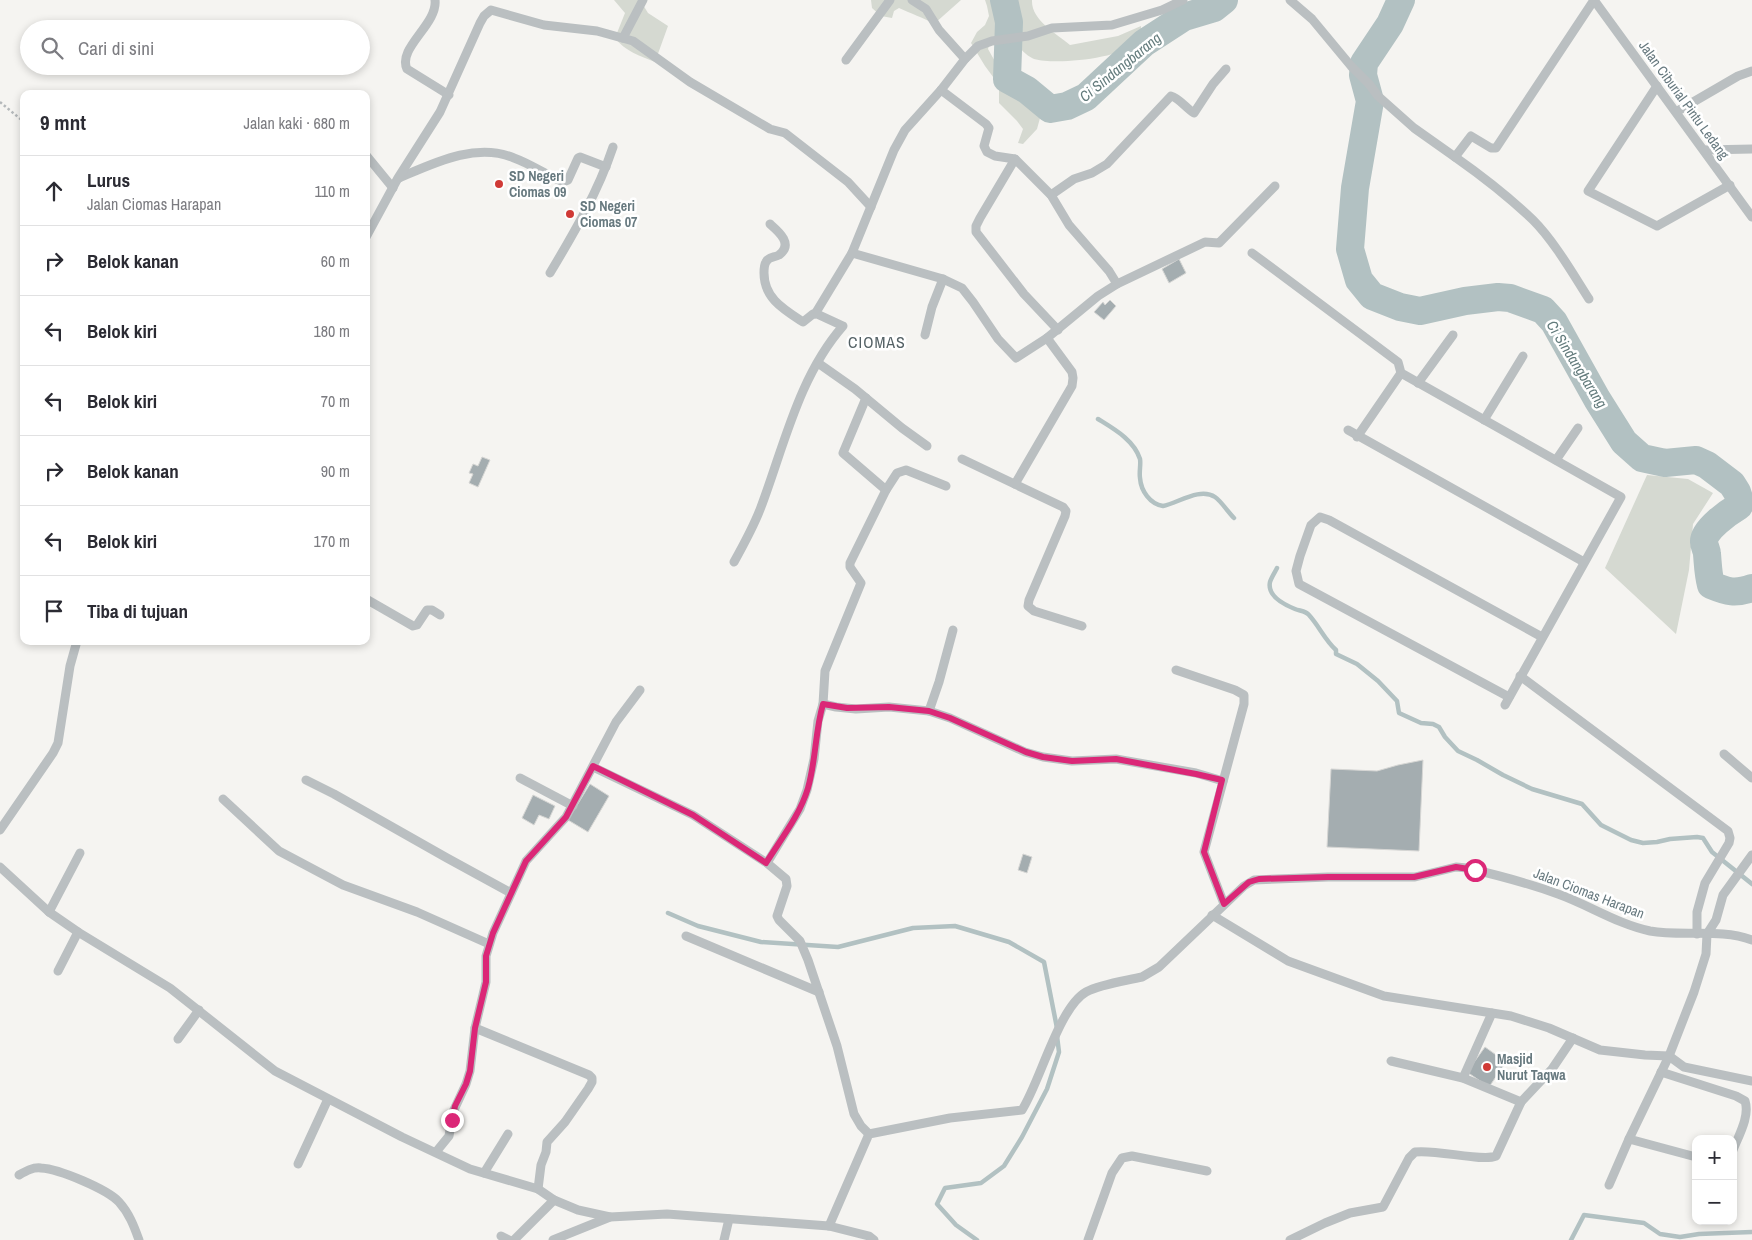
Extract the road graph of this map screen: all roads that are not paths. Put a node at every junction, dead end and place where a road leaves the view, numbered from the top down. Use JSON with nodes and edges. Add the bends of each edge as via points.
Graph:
{"nodes":[{"id":1,"x":435,"y":0,"type":"edge"},
{"id":2,"x":643,"y":0,"type":"edge"},
{"id":3,"x":890,"y":0,"type":"edge"},
{"id":4,"x":912,"y":0,"type":"edge"},
{"id":5,"x":1183,"y":0,"type":"edge"},
{"id":6,"x":1290,"y":0,"type":"edge"},
{"id":7,"x":1594,"y":0,"type":"edge"},
{"id":8,"x":623,"y":38,"type":"junction"},
{"id":9,"x":966,"y":59,"type":"junction"},
{"id":10,"x":846,"y":60,"type":"dead end"},
{"id":11,"x":1226,"y":68,"type":"dead end"},
{"id":12,"x":1752,"y":71,"type":"edge"},
{"id":13,"x":1657,"y":86,"type":"junction"},
{"id":14,"x":941,"y":90,"type":"junction"},
{"id":15,"x":449,"y":95,"type":"junction"},
{"id":16,"x":1676,"y":112,"type":"junction"},
{"id":17,"x":613,"y":147,"type":"dead end"},
{"id":18,"x":1752,"y":149,"type":"edge"},
{"id":19,"x":1704,"y":150,"type":"junction"},
{"id":20,"x":1455,"y":157,"type":"junction"},
{"id":21,"x":1015,"y":159,"type":"junction"},
{"id":22,"x":370,"y":160,"type":"edge"},
{"id":23,"x":606,"y":167,"type":"junction"},
{"id":24,"x":398,"y":178,"type":"junction"},
{"id":25,"x":1730,"y":185,"type":"junction"},
{"id":26,"x":1276,"y":186,"type":"dead end"},
{"id":27,"x":393,"y":188,"type":"junction"},
{"id":28,"x":1051,"y":195,"type":"junction"},
{"id":29,"x":871,"y":207,"type":"junction"},
{"id":30,"x":1752,"y":217,"type":"edge"},
{"id":31,"x":770,"y":224,"type":"dead end"},
{"id":32,"x":370,"y":230,"type":"edge"},
{"id":33,"x":852,"y":252,"type":"junction"},
{"id":34,"x":1252,"y":253,"type":"dead end"},
{"id":35,"x":550,"y":273,"type":"dead end"},
{"id":36,"x":943,"y":279,"type":"junction"},
{"id":37,"x":1117,"y":284,"type":"junction"},
{"id":38,"x":1589,"y":299,"type":"dead end"},
{"id":39,"x":815,"y":314,"type":"junction"},
{"id":40,"x":1058,"y":330,"type":"junction"},
{"id":41,"x":925,"y":335,"type":"dead end"},
{"id":42,"x":1453,"y":335,"type":"dead end"},
{"id":43,"x":1047,"y":338,"type":"junction"},
{"id":44,"x":1523,"y":356,"type":"dead end"},
{"id":45,"x":818,"y":363,"type":"junction"},
{"id":46,"x":1401,"y":373,"type":"junction"},
{"id":47,"x":1418,"y":383,"type":"junction"},
{"id":48,"x":866,"y":398,"type":"junction"},
{"id":49,"x":1484,"y":420,"type":"junction"},
{"id":50,"x":1578,"y":428,"type":"dead end"},
{"id":51,"x":1348,"y":430,"type":"dead end"},
{"id":52,"x":1357,"y":437,"type":"junction"},
{"id":53,"x":927,"y":446,"type":"dead end"},
{"id":54,"x":962,"y":459,"type":"dead end"},
{"id":55,"x":1556,"y":460,"type":"junction"},
{"id":56,"x":1015,"y":484,"type":"junction"},
{"id":57,"x":946,"y":486,"type":"dead end"},
{"id":58,"x":886,"y":490,"type":"junction"},
{"id":59,"x":734,"y":562,"type":"dead end"},
{"id":60,"x":1584,"y":562,"type":"junction"},
{"id":61,"x":370,"y":602,"type":"edge"},
{"id":62,"x":440,"y":615,"type":"dead end"},
{"id":63,"x":1082,"y":626,"type":"dead end"},
{"id":64,"x":953,"y":630,"type":"dead end"},
{"id":65,"x":1542,"y":637,"type":"junction"},
{"id":66,"x":76,"y":645,"type":"edge"},
{"id":67,"x":1176,"y":670,"type":"dead end"},
{"id":68,"x":1520,"y":676,"type":"junction"},
{"id":69,"x":640,"y":690,"type":"dead end"},
{"id":70,"x":823,"y":704,"type":"junction"},
{"id":71,"x":929,"y":711,"type":"junction"},
{"id":72,"x":1724,"y":754,"type":"dead end"},
{"id":73,"x":593,"y":766,"type":"junction"},
{"id":74,"x":520,"y":778,"type":"dead end"},
{"id":75,"x":1752,"y":778,"type":"edge"},
{"id":76,"x":306,"y":780,"type":"dead end"},
{"id":77,"x":1222,"y":780,"type":"junction"},
{"id":78,"x":222,"y":799,"type":"dead end"},
{"id":79,"x":573,"y":806,"type":"junction"},
{"id":80,"x":0,"y":830,"type":"edge"},
{"id":81,"x":80,"y":853,"type":"dead end"},
{"id":82,"x":1752,"y":855,"type":"edge"},
{"id":83,"x":766,"y":863,"type":"junction"},
{"id":84,"x":0,"y":866,"type":"edge"},
{"id":85,"x":511,"y":893,"type":"junction"},
{"id":86,"x":1224,"y":904,"type":"junction"},
{"id":87,"x":48,"y":912,"type":"junction"},
{"id":88,"x":1212,"y":915,"type":"junction"},
{"id":89,"x":78,"y":932,"type":"junction"},
{"id":90,"x":1697,"y":934,"type":"junction"},
{"id":91,"x":1707,"y":934,"type":"junction"},
{"id":92,"x":686,"y":936,"type":"dead end"},
{"id":93,"x":1752,"y":940,"type":"edge"},
{"id":94,"x":489,"y":944,"type":"junction"},
{"id":95,"x":58,"y":970,"type":"dead end"},
{"id":96,"x":819,"y":992,"type":"junction"},
{"id":97,"x":199,"y":1010,"type":"junction"},
{"id":98,"x":1492,"y":1013,"type":"junction"},
{"id":99,"x":475,"y":1028,"type":"junction"},
{"id":100,"x":1573,"y":1038,"type":"junction"},
{"id":101,"x":178,"y":1039,"type":"dead end"},
{"id":102,"x":1669,"y":1056,"type":"junction"},
{"id":103,"x":1391,"y":1061,"type":"dead end"},
{"id":104,"x":1661,"y":1072,"type":"junction"},
{"id":105,"x":1463,"y":1078,"type":"junction"},
{"id":106,"x":1752,"y":1080,"type":"edge"},
{"id":107,"x":328,"y":1099,"type":"junction"},
{"id":108,"x":1521,"y":1102,"type":"junction"},
{"id":109,"x":508,"y":1134,"type":"dead end"},
{"id":110,"x":869,"y":1134,"type":"junction"},
{"id":111,"x":1629,"y":1139,"type":"junction"},
{"id":112,"x":1737,"y":1140,"type":"edge"},
{"id":113,"x":436,"y":1152,"type":"junction"},
{"id":114,"x":1692,"y":1156,"type":"edge"},
{"id":115,"x":298,"y":1164,"type":"dead end"},
{"id":116,"x":1207,"y":1171,"type":"dead end"},
{"id":117,"x":484,"y":1173,"type":"junction"},
{"id":118,"x":19,"y":1175,"type":"dead end"},
{"id":119,"x":1609,"y":1185,"type":"dead end"},
{"id":120,"x":538,"y":1189,"type":"junction"},
{"id":121,"x":554,"y":1200,"type":"junction"},
{"id":122,"x":610,"y":1217,"type":"junction"},
{"id":123,"x":729,"y":1219,"type":"junction"},
{"id":124,"x":828,"y":1226,"type":"junction"},
{"id":125,"x":139,"y":1240,"type":"edge"},
{"id":126,"x":514,"y":1240,"type":"edge"},
{"id":127,"x":553,"y":1240,"type":"edge"},
{"id":128,"x":724,"y":1240,"type":"edge"},
{"id":129,"x":874,"y":1240,"type":"edge"},
{"id":130,"x":1088,"y":1240,"type":"edge"},
{"id":131,"x":1290,"y":1240,"type":"edge"}],
"edges":[{"from":1,"to":15,"type":"street","via":[[434,14],[411,45],[405,65]]},
{"from":2,"to":8,"type":"street"},
{"from":3,"to":10,"type":"street"},
{"from":4,"to":9,"type":"street","via":[[926,9],[939,30]]},
{"from":5,"to":9,"type":"street","via":[[1112,25],[1052,28],[1028,36],[992,41],[978,46]]},
{"from":6,"to":20,"type":"street","via":[[1312,19],[1378,96],[1414,128]]},
{"from":7,"to":13,"type":"street","name":"Jalan Ciburial Pintu Ledang"},
{"from":7,"to":20,"type":"street","via":[[1496,148],[1471,136]]},
{"from":8,"to":15,"type":"street","via":[[597,31],[544,25],[491,10],[480,23]]},
{"from":8,"to":29,"type":"street","via":[[690,82],[770,128],[785,133],[848,182]]},
{"from":9,"to":14,"type":"street"},
{"from":11,"to":28,"type":"street","via":[[1194,113],[1171,96],[1107,164],[1074,179]]},
{"from":12,"to":16,"type":"street"},
{"from":13,"to":16,"type":"street","name":"Jalan Ciburial Pintu Ledang"},
{"from":13,"to":25,"type":"street","via":[[1588,191],[1657,226]]},
{"from":14,"to":21,"type":"street","via":[[989,128],[984,146],[987,152]]},
{"from":14,"to":29,"type":"street","via":[[905,130]]},
{"from":15,"to":24,"type":"street"},
{"from":16,"to":19,"type":"street","name":"Jalan Ciburial Pintu Ledang"},
{"from":17,"to":23,"type":"street"},
{"from":18,"to":19,"type":"street"},
{"from":19,"to":25,"type":"street","name":"Jalan Ciburial Pintu Ledang"},
{"from":20,"to":38,"type":"street","via":[[1534,221]]},
{"from":21,"to":28,"type":"street"},
{"from":21,"to":40,"type":"street","via":[[980,218],[976,232],[1024,294]]},
{"from":22,"to":27,"type":"street"},
{"from":23,"to":24,"type":"street","via":[[578,158],[568,180],[563,182],[515,158],[476,152],[442,160]]},
{"from":23,"to":35,"type":"street"},
{"from":24,"to":27,"type":"street"},
{"from":25,"to":30,"type":"street","name":"Jalan Ciburial Pintu Ledang"},
{"from":26,"to":37,"type":"street","via":[[1219,243],[1205,242]]},
{"from":27,"to":32,"type":"street"},
{"from":28,"to":37,"type":"street","via":[[1069,225]]},
{"from":29,"to":33,"type":"street"},
{"from":31,"to":39,"type":"street","via":[[781,233],[784,247],[780,254],[770,257],[765,264],[765,286],[769,296],[804,322]]},
{"from":33,"to":36,"type":"street"},
{"from":33,"to":39,"type":"street"},
{"from":34,"to":46,"type":"street","via":[[1398,362]]},
{"from":36,"to":41,"type":"street"},
{"from":36,"to":43,"type":"street","via":[[962,288],[998,339],[1016,358]]},
{"from":37,"to":40,"type":"street"},
{"from":39,"to":45,"type":"street","via":[[843,326]]},
{"from":40,"to":43,"type":"street"},
{"from":42,"to":47,"type":"street"},
{"from":43,"to":56,"type":"street","via":[[1072,372],[1072,386]]},
{"from":44,"to":49,"type":"street"},
{"from":45,"to":48,"type":"street"},
{"from":45,"to":59,"type":"street","via":[[780,448],[759,512]]},
{"from":46,"to":47,"type":"street"},
{"from":46,"to":52,"type":"street"},
{"from":47,"to":49,"type":"street"},
{"from":48,"to":53,"type":"street"},
{"from":48,"to":58,"type":"street","via":[[843,453]]},
{"from":49,"to":55,"type":"street"},
{"from":50,"to":55,"type":"street"},
{"from":51,"to":52,"type":"street"},
{"from":52,"to":60,"type":"street"},
{"from":54,"to":56,"type":"street"},
{"from":55,"to":60,"type":"street","via":[[1621,497]]},
{"from":56,"to":63,"type":"street","via":[[1066,511],[1028,606],[1034,611]]},
{"from":57,"to":58,"type":"street","via":[[906,470],[897,473]]},
{"from":58,"to":70,"type":"street","via":[[850,563],[861,583],[827,663]]},
{"from":60,"to":65,"type":"street"},
{"from":61,"to":62,"type":"street","via":[[412,626],[427,610]]},
{"from":64,"to":71,"type":"street"},
{"from":65,"to":68,"type":"street"},
{"from":65,"to":68,"type":"street","via":[[1329,520],[1320,517],[1311,525],[1296,571],[1299,584],[1507,701]]},
{"from":66,"to":80,"type":"street","via":[[54,753]]},
{"from":67,"to":77,"type":"street","via":[[1244,695]]},
{"from":68,"to":90,"type":"street","via":[[1728,831],[1730,838],[1705,883],[1697,912]]},
{"from":69,"to":73,"type":"street","via":[[616,722]]},
{"from":70,"to":71,"type":"street"},
{"from":70,"to":83,"type":"street","via":[[807,790],[800,809]]},
{"from":71,"to":77,"type":"street","via":[[1043,757],[1072,761],[1116,759]]},
{"from":72,"to":75,"type":"street"},
{"from":73,"to":79,"type":"street"},
{"from":73,"to":83,"type":"street","via":[[693,815]]},
{"from":74,"to":79,"type":"street"},
{"from":76,"to":85,"type":"street"},
{"from":77,"to":86,"type":"street","via":[[1204,852]]},
{"from":78,"to":94,"type":"street","via":[[279,851],[343,885],[417,912]]},
{"from":79,"to":85,"type":"street","via":[[530,856]]},
{"from":81,"to":87,"type":"street"},
{"from":82,"to":91,"type":"street","via":[[1722,895],[1716,920]]},
{"from":83,"to":96,"type":"street","via":[[783,875],[786,882],[777,916],[800,941]]},
{"from":84,"to":87,"type":"street"},
{"from":85,"to":94,"type":"street"},
{"from":86,"to":88,"type":"street","name":"Jalan Ciomas Harapan"},
{"from":86,"to":90,"type":"street","name":"Jalan Ciomas Harapan","via":[[1249,882],[1259,879],[1414,877],[1456,867],[1559,894],[1623,923],[1650,931]]},
{"from":87,"to":89,"type":"street"},
{"from":88,"to":98,"type":"street","via":[[1288,961],[1384,996]]},
{"from":88,"to":110,"type":"street","name":"Jalan Ciomas Harapan","via":[[1149,974],[1092,990],[1078,998],[1057,1030],[1022,1110],[950,1118]]},
{"from":89,"to":95,"type":"street"},
{"from":89,"to":97,"type":"street","via":[[157,979]]},
{"from":90,"to":91,"type":"street","name":"Jalan Ciomas Harapan"},
{"from":91,"to":93,"type":"street","name":"Jalan Ciomas Harapan"},
{"from":91,"to":102,"type":"street","via":[[1706,954]]},
{"from":92,"to":96,"type":"street"},
{"from":94,"to":99,"type":"street","via":[[486,982]]},
{"from":96,"to":110,"type":"street","via":[[838,1046],[854,1114]]},
{"from":97,"to":101,"type":"street"},
{"from":97,"to":107,"type":"street","via":[[275,1071]]},
{"from":98,"to":100,"type":"street"},
{"from":98,"to":105,"type":"street"},
{"from":99,"to":113,"type":"street","via":[[470,1071],[453,1112],[450,1136]]},
{"from":99,"to":120,"type":"street","via":[[592,1078],[565,1122],[549,1138]]},
{"from":100,"to":102,"type":"street","via":[[1608,1052]]},
{"from":100,"to":108,"type":"street","via":[[1552,1069]]},
{"from":102,"to":104,"type":"street"},
{"from":102,"to":106,"type":"street","via":[[1684,1067]]},
{"from":103,"to":105,"type":"street"},
{"from":104,"to":111,"type":"street"},
{"from":104,"to":112,"type":"street","via":[[1746,1101],[1745,1120]]},
{"from":105,"to":108,"type":"street"},
{"from":107,"to":113,"type":"street"},
{"from":107,"to":115,"type":"street"},
{"from":108,"to":131,"type":"street","via":[[1496,1156],[1415,1152],[1383,1207],[1350,1213]]},
{"from":109,"to":117,"type":"street"},
{"from":110,"to":124,"type":"street"},
{"from":111,"to":114,"type":"street"},
{"from":111,"to":119,"type":"street"},
{"from":113,"to":117,"type":"street"},
{"from":116,"to":130,"type":"street","via":[[1132,1156],[1122,1158],[1112,1173]]},
{"from":117,"to":120,"type":"street"},
{"from":118,"to":125,"type":"street","via":[[34,1168],[55,1170],[108,1194],[128,1214]]},
{"from":120,"to":121,"type":"street"},
{"from":121,"to":122,"type":"street","via":[[578,1210]]},
{"from":121,"to":126,"type":"street"},
{"from":122,"to":123,"type":"street","via":[[667,1214]]},
{"from":122,"to":127,"type":"street"},
{"from":123,"to":124,"type":"street"},
{"from":123,"to":128,"type":"street"},
{"from":124,"to":129,"type":"street"}]}
